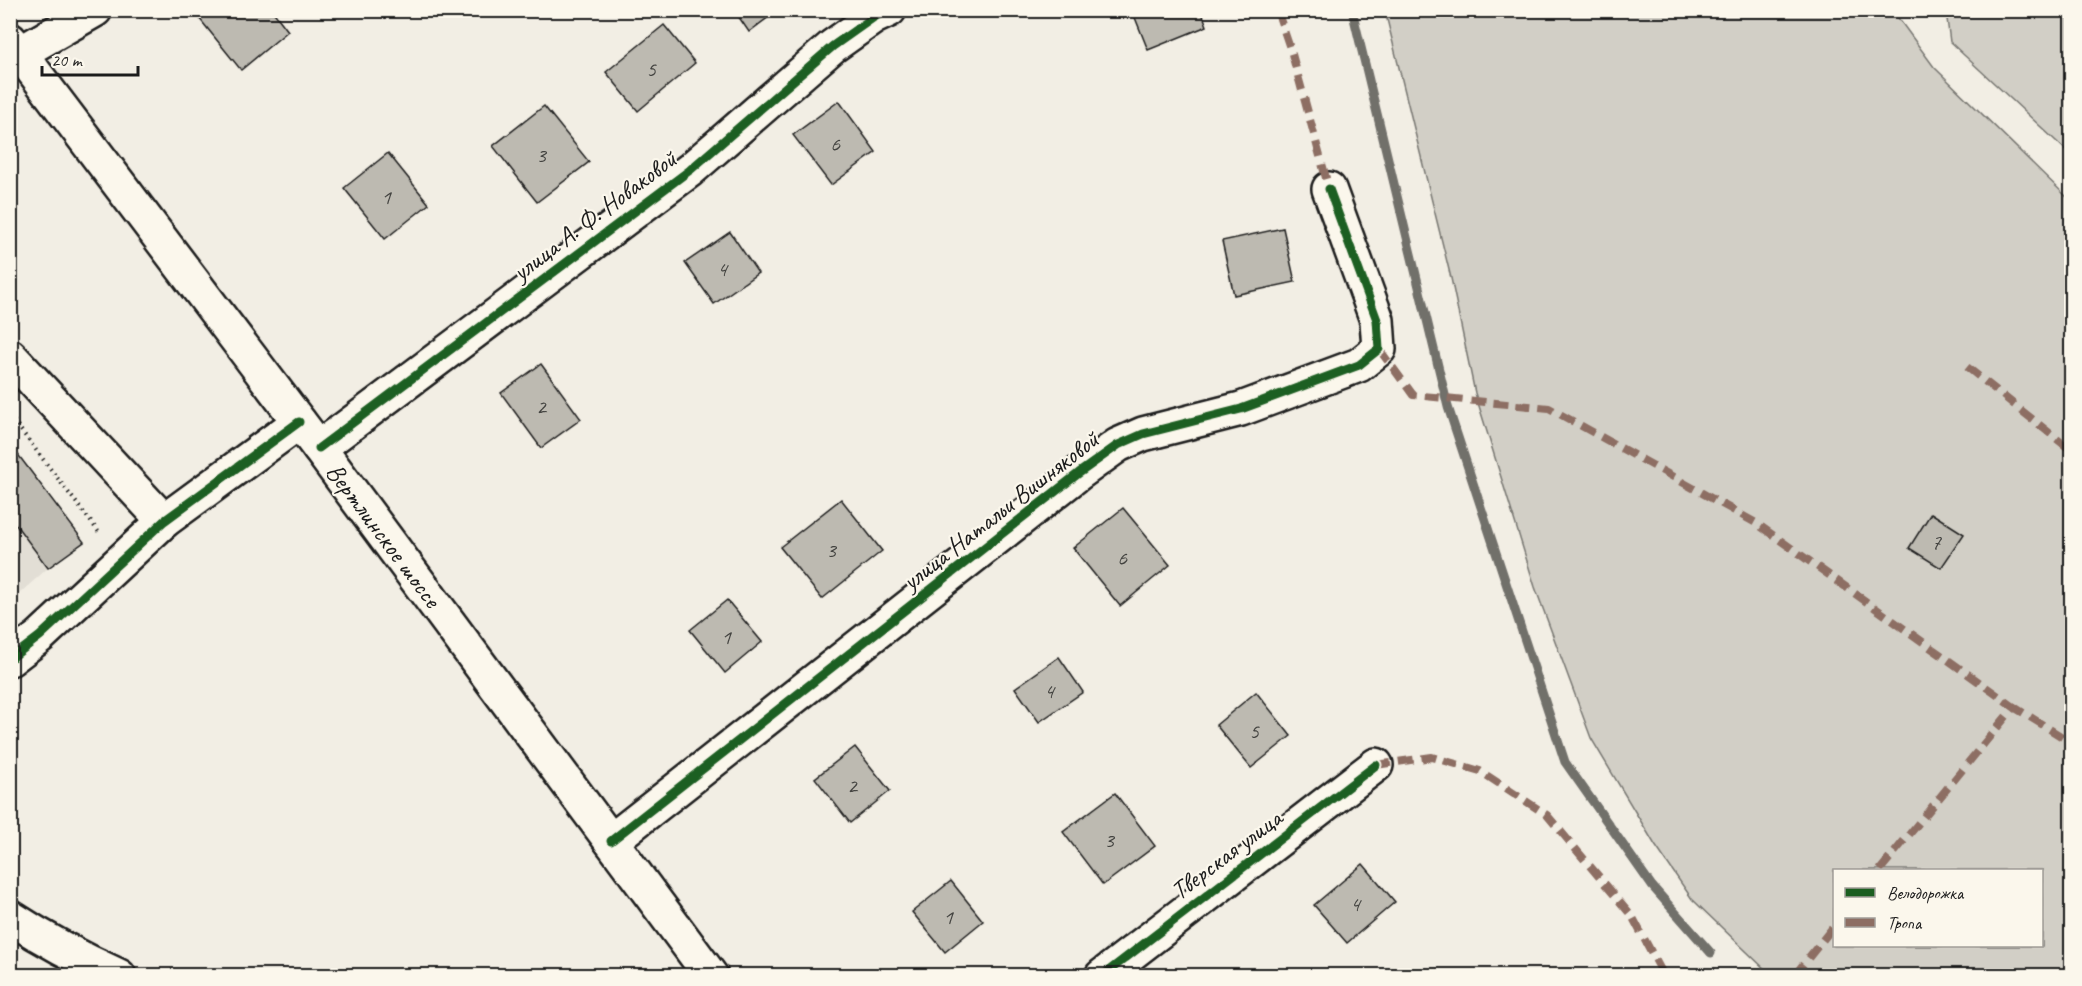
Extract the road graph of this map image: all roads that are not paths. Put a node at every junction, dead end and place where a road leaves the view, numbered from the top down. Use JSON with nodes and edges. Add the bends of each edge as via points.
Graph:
{"nodes":[{"id":1,"x":95,"y":10,"type":"edge"},
{"id":2,"x":889,"y":10,"type":"edge"},
{"id":3,"x":15,"y":47,"type":"edge"},
{"id":4,"x":1329,"y":189,"type":"dead end"},
{"id":5,"x":10,"y":356,"type":"edge"},
{"id":6,"x":299,"y":422,"type":"junction"},
{"id":7,"x":319,"y":448,"type":"junction"},
{"id":8,"x":164,"y":521,"type":"junction"},
{"id":9,"x":14,"y":664,"type":"edge"},
{"id":10,"x":1376,"y":765,"type":"dead end"},
{"id":11,"x":611,"y":841,"type":"junction"},
{"id":12,"x":10,"y":917,"type":"edge"},
{"id":13,"x":119,"y":975,"type":"edge"},
{"id":14,"x":711,"y":975,"type":"edge"},
{"id":15,"x":1102,"y":975,"type":"edge"}],
"edges":[{"from":1,"to":3,"type":"street"},
{"from":2,"to":7,"type":"street","name":"улица А. Ф. Новаковой","via":[[833,46],[690,170]]},
{"from":3,"to":6,"type":"street","name":"Вертлинское шоссе"},
{"from":4,"to":11,"type":"street","name":"улица Натальи Вишняковой","via":[[1377,320],[1379,349],[1359,365],[1241,409],[1143,434],[1118,445]]},
{"from":5,"to":8,"type":"street"},
{"from":6,"to":7,"type":"street","name":"Вертлинское шоссе"},
{"from":6,"to":8,"type":"street"},
{"from":7,"to":11,"type":"street","name":"Вертлинское шоссе"},
{"from":8,"to":9,"type":"street"},
{"from":10,"to":15,"type":"street","name":"Тверская улица"},
{"from":11,"to":14,"type":"street","name":"Вертлинское шоссе"},
{"from":12,"to":13,"type":"street","via":[[82,960]]}]}
